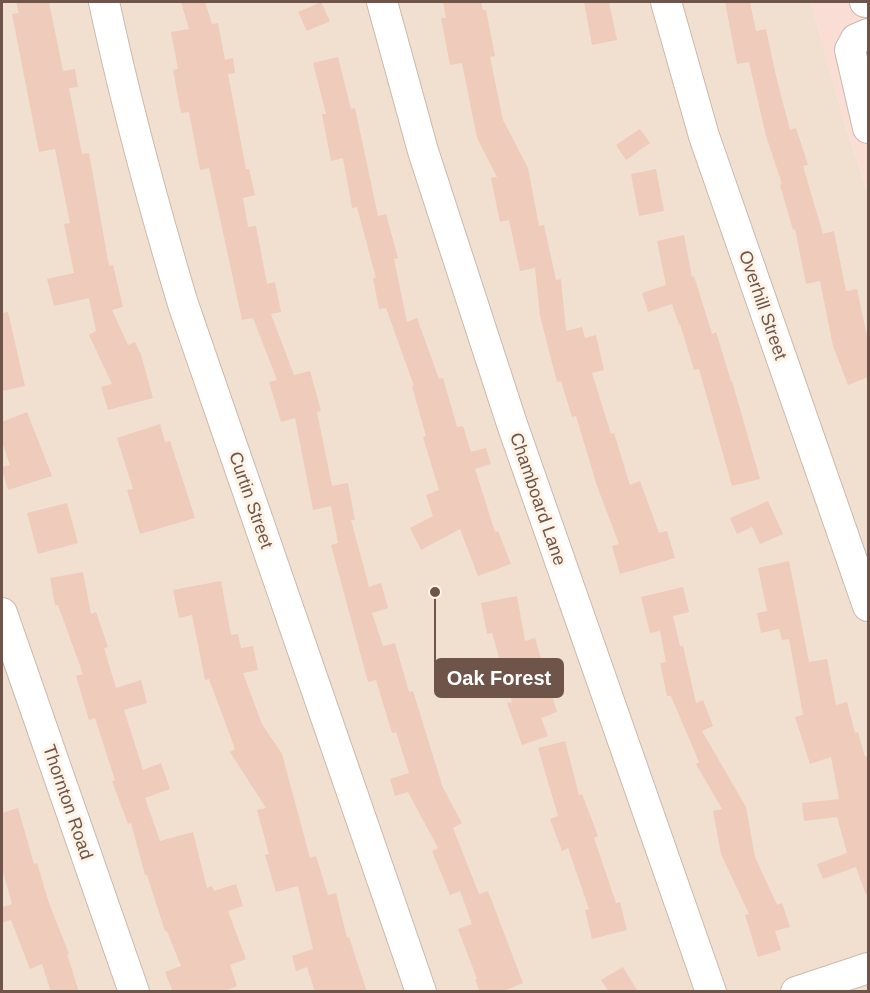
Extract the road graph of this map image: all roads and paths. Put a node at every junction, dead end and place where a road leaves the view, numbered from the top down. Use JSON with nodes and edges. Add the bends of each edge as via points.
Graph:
{"nodes":[{"id":1,"x":104,"y":2,"type":"edge"},
{"id":2,"x":381,"y":2,"type":"edge"},
{"id":3,"x":666,"y":2,"type":"edge"},
{"id":4,"x":868,"y":34,"type":"edge"},
{"id":5,"x":868,"y":128,"type":"edge"},
{"id":6,"x":868,"y":606,"type":"edge"},
{"id":7,"x":2,"y":613,"type":"edge"},
{"id":8,"x":868,"y":968,"type":"edge"},
{"id":9,"x":134,"y":992,"type":"edge"},
{"id":10,"x":421,"y":992,"type":"edge"},
{"id":11,"x":711,"y":992,"type":"edge"},
{"id":12,"x":796,"y":992,"type":"edge"}],
"edges":[{"from":1,"to":10,"type":"street","name":"Curtin Street","via":[[154,208],[183,304]]},
{"from":2,"to":11,"type":"street","name":"Chamboard Lane","via":[[423,151],[508,412]]},
{"from":3,"to":6,"type":"street","name":"Overhill Street","via":[[704,136]]},
{"from":4,"to":5,"type":"street","via":[[856,39],[850,50]]},
{"from":7,"to":9,"type":"street","name":"Thornton Road"},
{"from":8,"to":12,"type":"street"}]}
